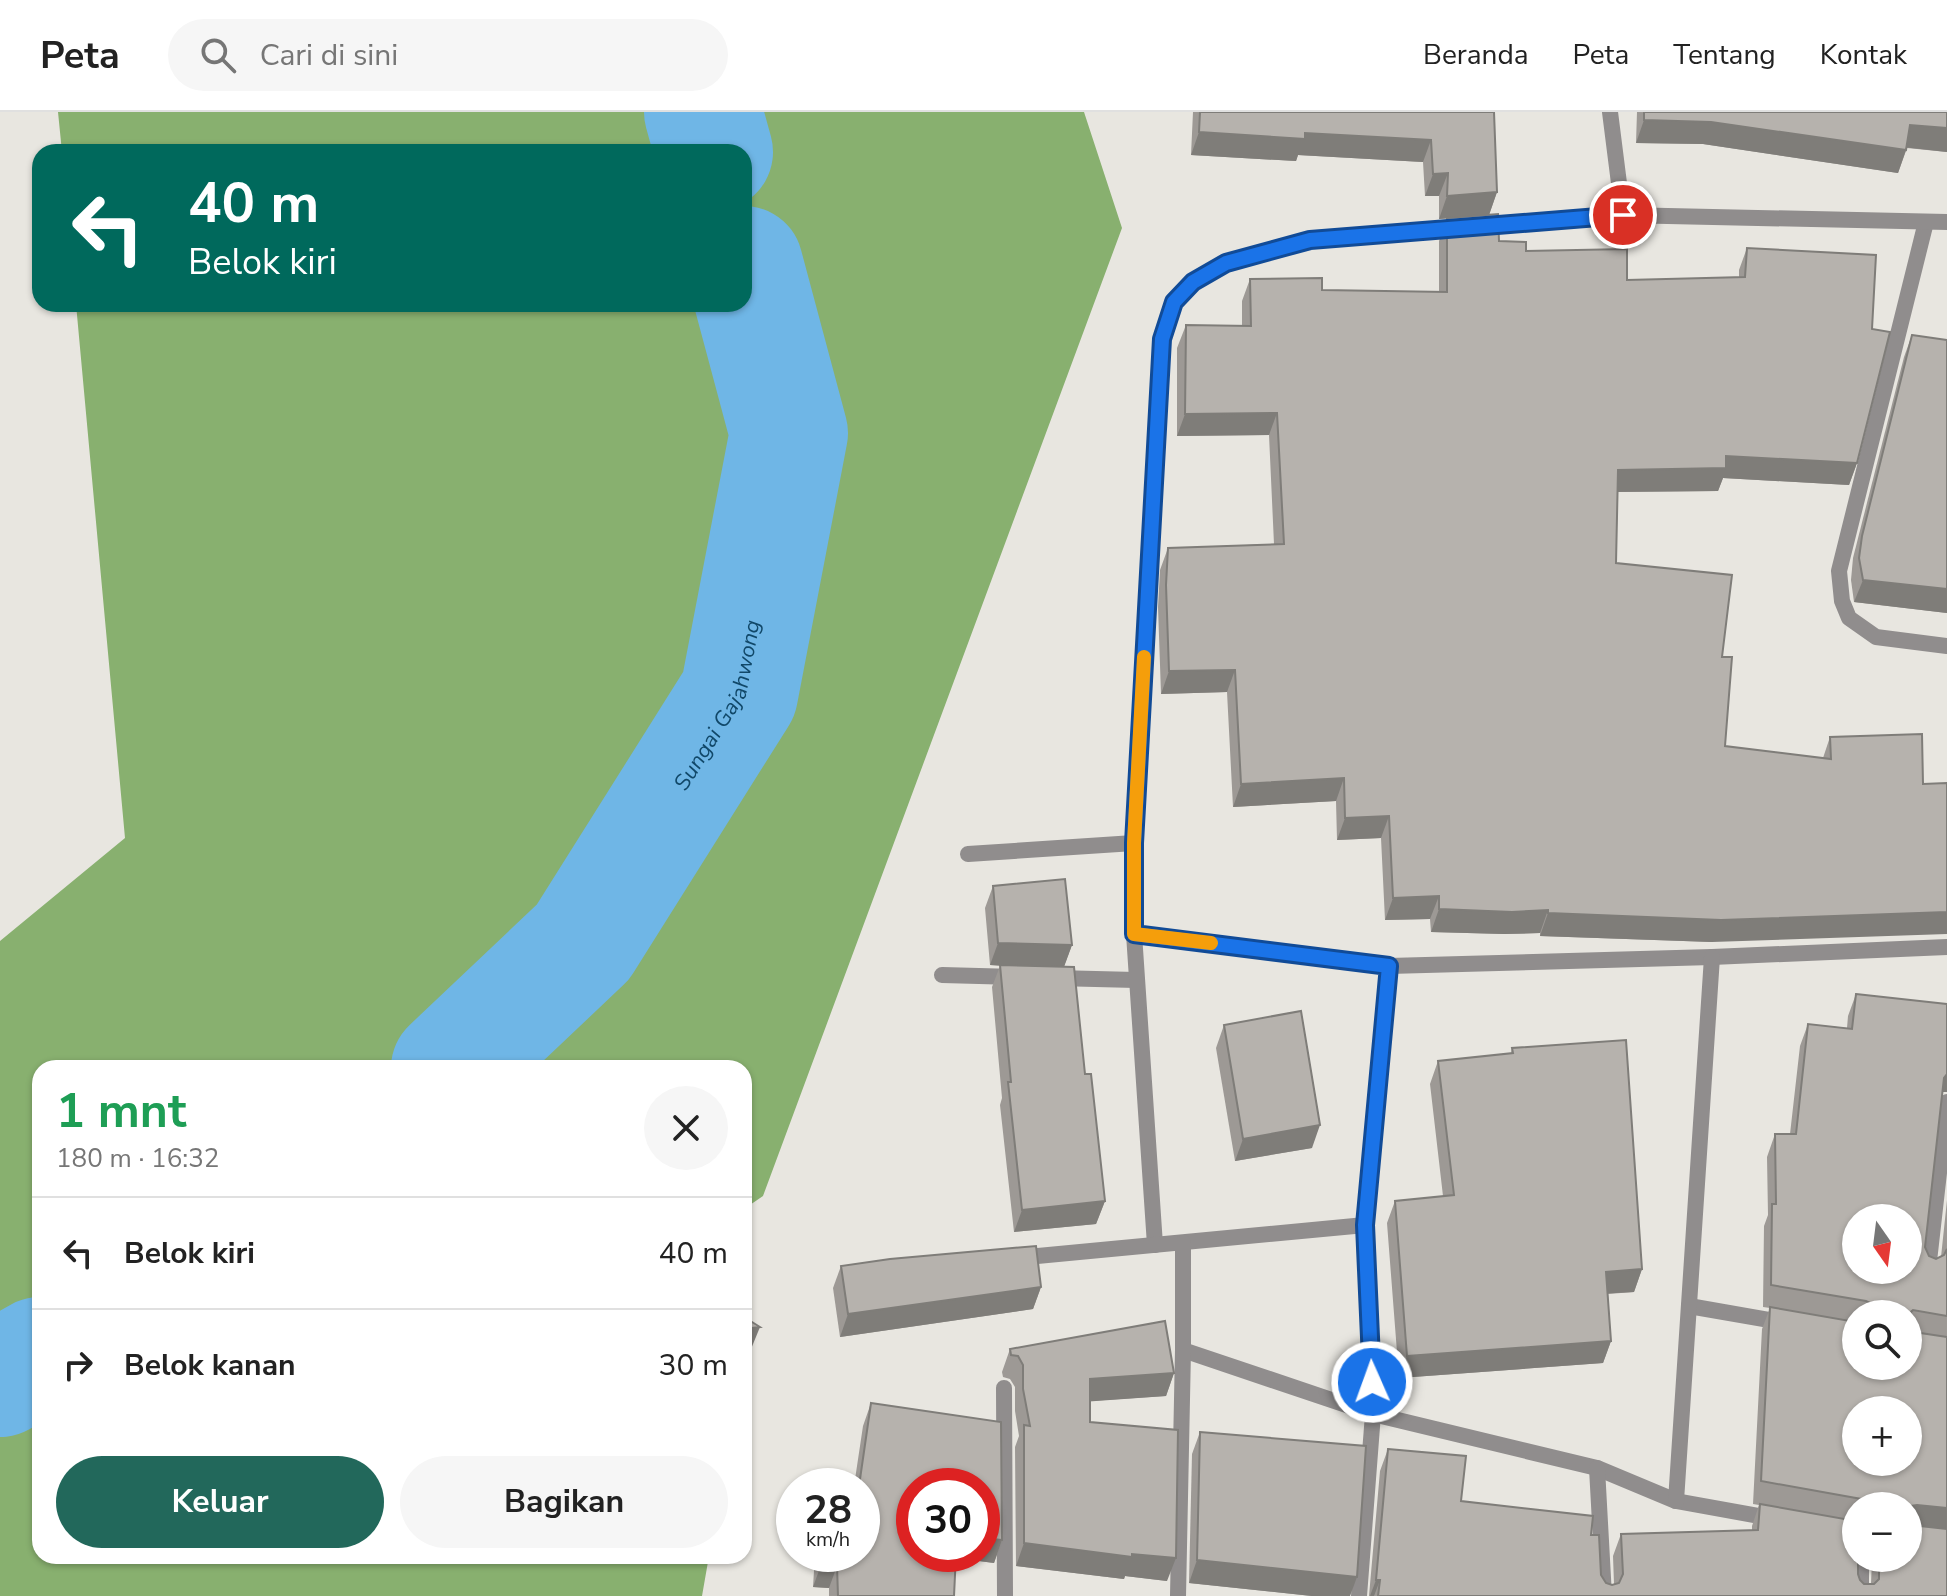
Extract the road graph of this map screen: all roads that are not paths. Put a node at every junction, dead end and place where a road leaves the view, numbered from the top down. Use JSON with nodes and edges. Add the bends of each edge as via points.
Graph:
{"nodes":[{"id":1,"x":1610,"y":112,"type":"edge"},
{"id":2,"x":1623,"y":215,"type":"junction"},
{"id":3,"x":1926,"y":222,"type":"junction"},
{"id":4,"x":1947,"y":222,"type":"edge"},
{"id":5,"x":1947,"y":646,"type":"edge"},
{"id":6,"x":1134,"y":843,"type":"junction"},
{"id":7,"x":968,"y":854,"type":"dead end"},
{"id":8,"x":1134,"y":934,"type":"junction"},
{"id":9,"x":1947,"y":947,"type":"edge"},
{"id":10,"x":1712,"y":957,"type":"junction"},
{"id":11,"x":1389,"y":966,"type":"junction"},
{"id":12,"x":942,"y":975,"type":"dead end"},
{"id":13,"x":1136,"y":980,"type":"junction"},
{"id":14,"x":1947,"y":1102,"type":"edge"},
{"id":15,"x":1365,"y":1225,"type":"junction"},
{"id":16,"x":1183,"y":1243,"type":"junction"},
{"id":17,"x":1155,"y":1245,"type":"junction"},
{"id":18,"x":997,"y":1260,"type":"edge"},
{"id":19,"x":1928,"y":1270,"type":"edge"},
{"id":20,"x":1689,"y":1306,"type":"junction"},
{"id":21,"x":1810,"y":1327,"type":"edge"},
{"id":22,"x":1183,"y":1350,"type":"junction"},
{"id":23,"x":1004,"y":1388,"type":"dead end"},
{"id":24,"x":1373,"y":1414,"type":"junction"},
{"id":25,"x":1597,"y":1468,"type":"junction"},
{"id":26,"x":1676,"y":1501,"type":"junction"},
{"id":27,"x":1794,"y":1522,"type":"edge"},
{"id":28,"x":1861,"y":1572,"type":"edge"},
{"id":29,"x":1005,"y":1596,"type":"edge"},
{"id":30,"x":1178,"y":1596,"type":"edge"},
{"id":31,"x":1359,"y":1596,"type":"edge"},
{"id":32,"x":1604,"y":1596,"type":"edge"},
{"id":33,"x":1861,"y":1596,"type":"edge"}],
"edges":[{"from":1,"to":2,"type":"street"},
{"from":2,"to":3,"type":"street"},
{"from":2,"to":6,"type":"street","via":[[1310,240],[1226,263],[1193,282],[1174,302],[1162,339]]},
{"from":3,"to":4,"type":"street"},
{"from":3,"to":5,"type":"street","via":[[1839,571],[1849,618],[1876,637]]},
{"from":6,"to":7,"type":"street"},
{"from":6,"to":8,"type":"street"},
{"from":8,"to":11,"type":"street"},
{"from":8,"to":13,"type":"street"},
{"from":9,"to":10,"type":"street"},
{"from":10,"to":11,"type":"street"},
{"from":10,"to":20,"type":"street"},
{"from":11,"to":15,"type":"street"},
{"from":12,"to":13,"type":"street"},
{"from":13,"to":17,"type":"street"},
{"from":14,"to":19,"type":"street"},
{"from":15,"to":16,"type":"street"},
{"from":15,"to":24,"type":"street"},
{"from":16,"to":17,"type":"street"},
{"from":16,"to":22,"type":"street"},
{"from":17,"to":18,"type":"street"},
{"from":20,"to":21,"type":"street"},
{"from":20,"to":26,"type":"street"},
{"from":22,"to":24,"type":"street"},
{"from":22,"to":30,"type":"street"},
{"from":23,"to":29,"type":"street"},
{"from":24,"to":25,"type":"street"},
{"from":24,"to":31,"type":"street"},
{"from":25,"to":26,"type":"street"},
{"from":25,"to":32,"type":"street"},
{"from":26,"to":27,"type":"street"},
{"from":28,"to":33,"type":"street"}]}
